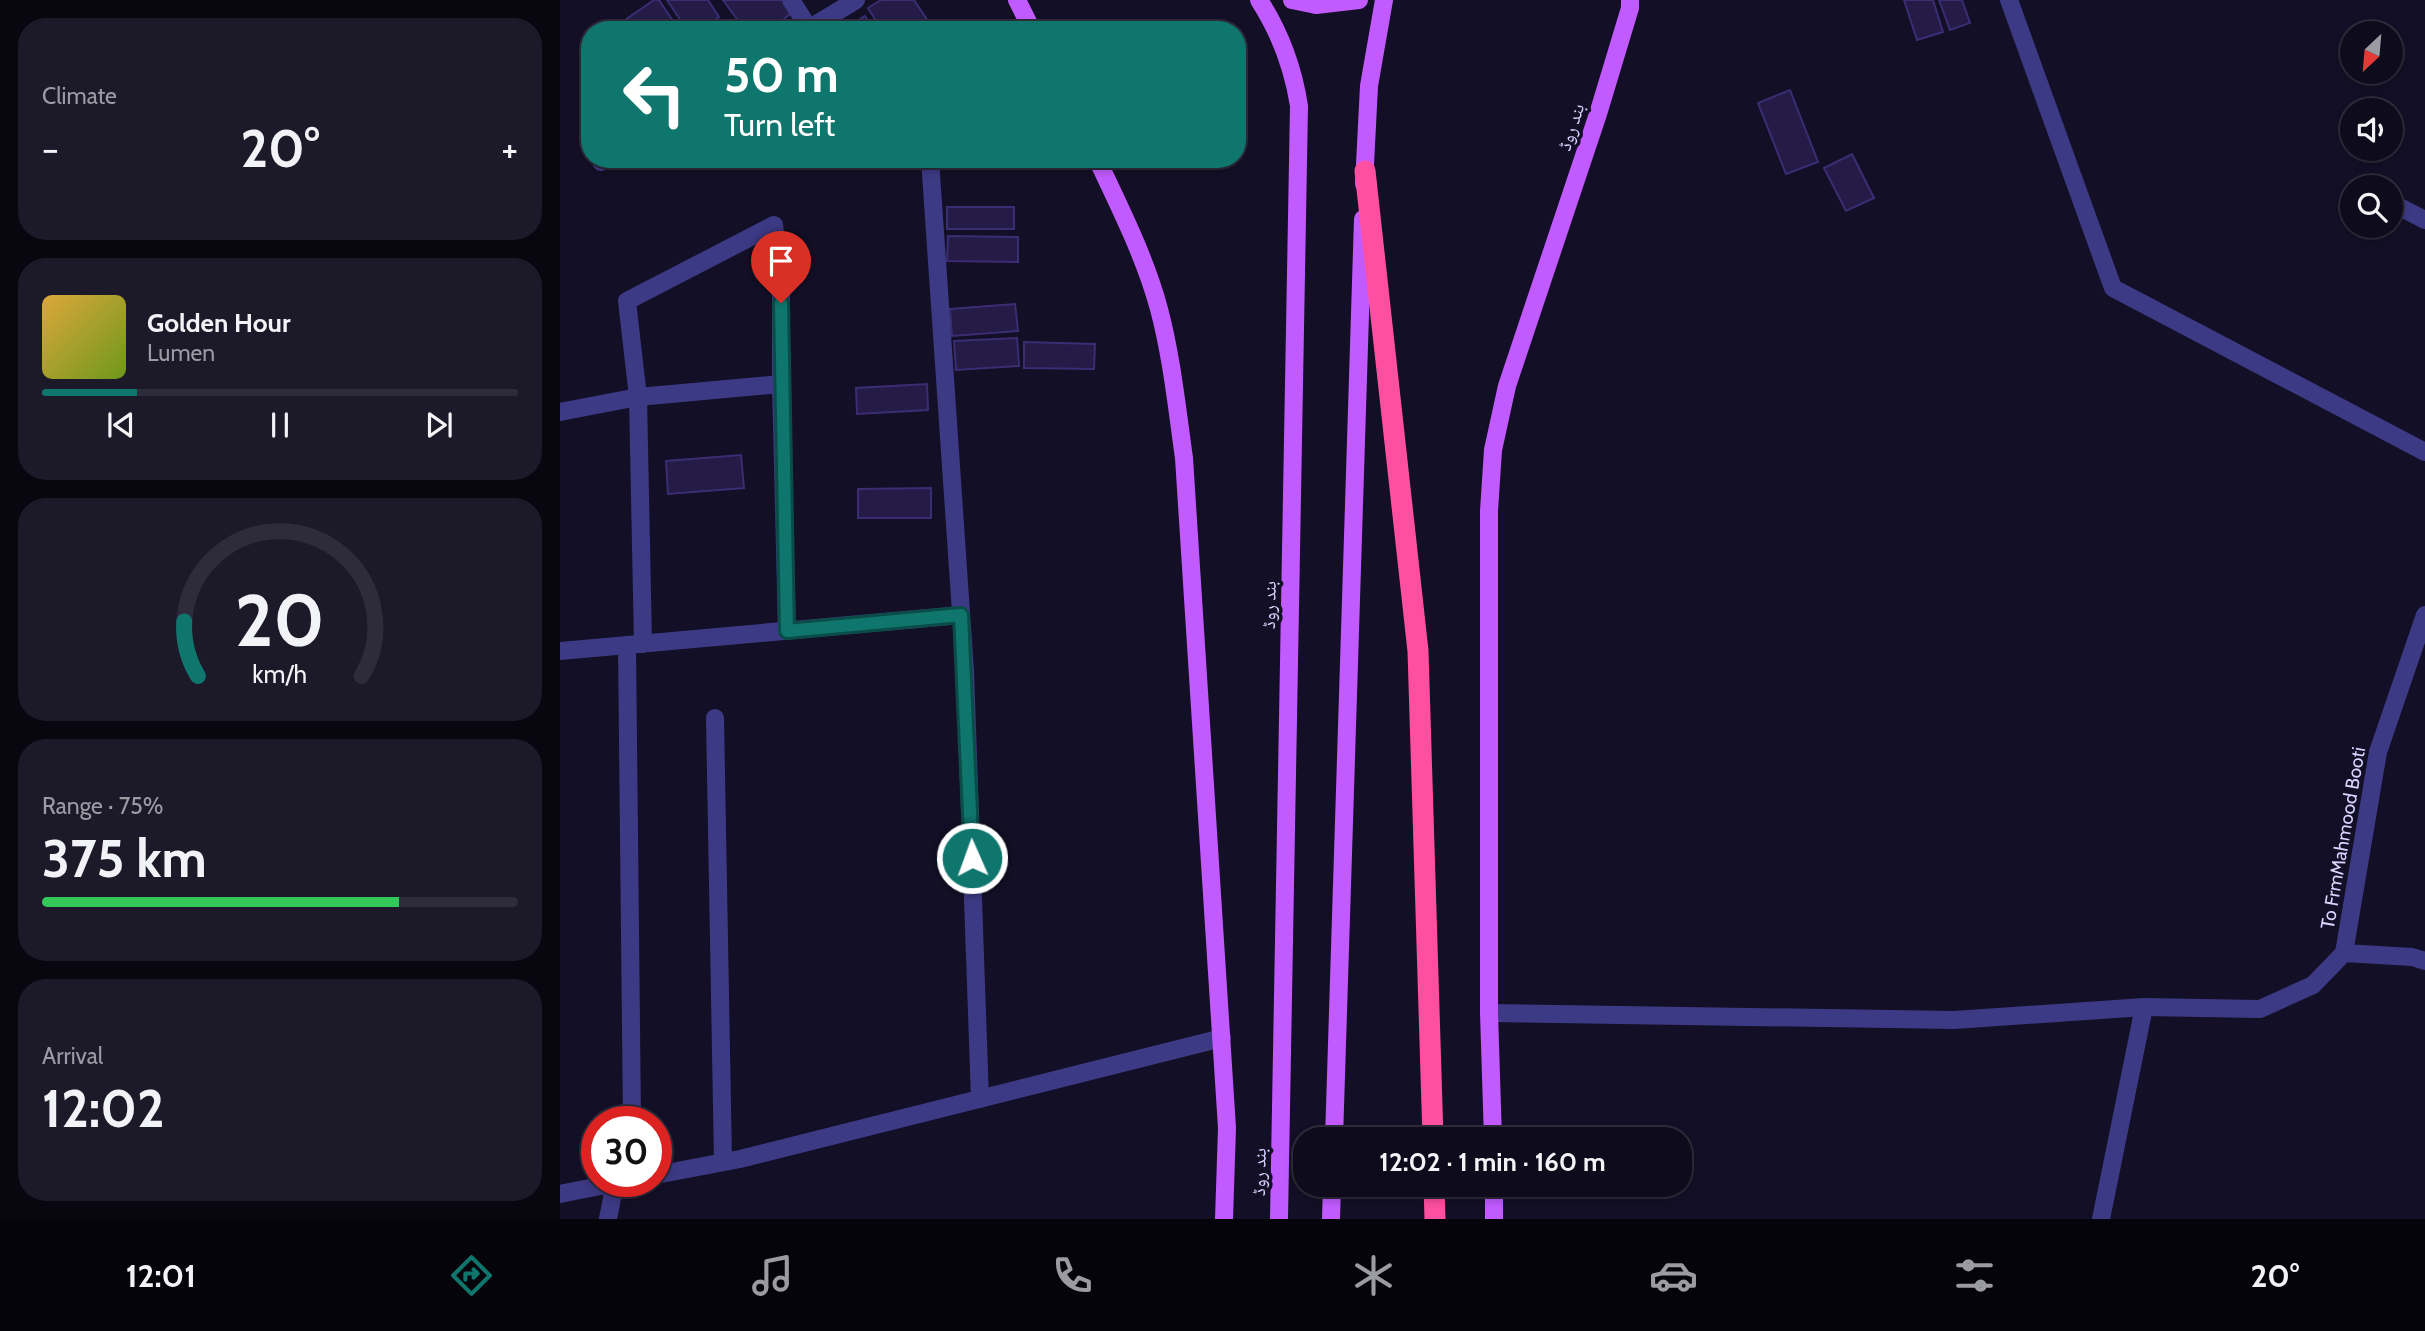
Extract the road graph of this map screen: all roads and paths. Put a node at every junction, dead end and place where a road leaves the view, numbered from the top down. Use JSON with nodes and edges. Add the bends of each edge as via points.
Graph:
{"nodes":[{"id":1,"x":791,"y":0,"type":"edge"},
{"id":2,"x":856,"y":0,"type":"edge"},
{"id":3,"x":1017,"y":0,"type":"edge"},
{"id":4,"x":1259,"y":0,"type":"edge"},
{"id":5,"x":1292,"y":0,"type":"edge"},
{"id":6,"x":1359,"y":0,"type":"edge"},
{"id":7,"x":1384,"y":0,"type":"edge"},
{"id":8,"x":1630,"y":0,"type":"edge"},
{"id":9,"x":2009,"y":0,"type":"edge"},
{"id":10,"x":804,"y":21,"type":"edge"},
{"id":11,"x":822,"y":21,"type":"edge"},
{"id":12,"x":1028,"y":21,"type":"edge"},
{"id":13,"x":931,"y":168,"type":"edge"},
{"id":14,"x":1101,"y":168,"type":"edge"},
{"id":15,"x":1365,"y":170,"type":"junction"},
{"id":16,"x":2403,"y":209,"type":"edge"},
{"id":17,"x":2425,"y":220,"type":"edge"},
{"id":18,"x":781,"y":384,"type":"junction"},
{"id":19,"x":638,"y":397,"type":"junction"},
{"id":20,"x":560,"y":412,"type":"edge"},
{"id":21,"x":2425,"y":452,"type":"edge"},
{"id":22,"x":961,"y":615,"type":"junction"},
{"id":23,"x":2425,"y":615,"type":"edge"},
{"id":24,"x":787,"y":631,"type":"junction"},
{"id":25,"x":635,"y":644,"type":"junction"},
{"id":26,"x":560,"y":651,"type":"edge"},
{"id":27,"x":715,"y":718,"type":"dead end"},
{"id":28,"x":2344,"y":953,"type":"junction"},
{"id":29,"x":2425,"y":961,"type":"edge"},
{"id":30,"x":2144,"y":1007,"type":"junction"},
{"id":31,"x":1489,"y":1013,"type":"junction"},
{"id":32,"x":1222,"y":1038,"type":"junction"},
{"id":33,"x":980,"y":1099,"type":"junction"},
{"id":34,"x":632,"y":1106,"type":"edge"},
{"id":35,"x":1334,"y":1127,"type":"edge"},
{"id":36,"x":1433,"y":1127,"type":"edge"},
{"id":37,"x":1493,"y":1127,"type":"edge"},
{"id":38,"x":723,"y":1162,"type":"junction"},
{"id":39,"x":672,"y":1172,"type":"edge"},
{"id":40,"x":581,"y":1190,"type":"edge"},
{"id":41,"x":560,"y":1194,"type":"edge"},
{"id":42,"x":615,"y":1197,"type":"edge"},
{"id":43,"x":1332,"y":1197,"type":"edge"},
{"id":44,"x":1434,"y":1197,"type":"edge"},
{"id":45,"x":1494,"y":1197,"type":"edge"},
{"id":46,"x":608,"y":1219,"type":"edge"},
{"id":47,"x":1224,"y":1219,"type":"edge"},
{"id":48,"x":1279,"y":1219,"type":"edge"},
{"id":49,"x":1331,"y":1219,"type":"edge"},
{"id":50,"x":1435,"y":1219,"type":"edge"},
{"id":51,"x":1494,"y":1219,"type":"edge"},
{"id":52,"x":2101,"y":1219,"type":"edge"}],
"edges":[{"from":1,"to":10,"type":"street"},
{"from":2,"to":11,"type":"street"},
{"from":3,"to":12,"type":"main road"},
{"from":4,"to":48,"type":"main road","name":"بند روڈ","via":[[1290,60],[1299,106]]},
{"from":5,"to":6,"type":"main road","via":[[1316,5]]},
{"from":7,"to":15,"type":"main road","via":[[1369,86]]},
{"from":8,"to":31,"type":"main road","name":"بند روڈ","via":[[1598,114],[1507,386],[1493,450],[1489,511]]},
{"from":9,"to":21,"type":"street","via":[[2113,288]]},
{"from":13,"to":22,"type":"street"},
{"from":14,"to":32,"type":"main road","name":"بند روڈ","via":[[1137,243],[1159,308],[1171,364],[1184,458]]},
{"from":15,"to":35,"type":"main road"},
{"from":15,"to":36,"type":"highway","via":[[1418,651]]},
{"from":16,"to":17,"type":"street"},
{"from":18,"to":19,"type":"street"},
{"from":18,"to":19,"type":"street","via":[[781,276],[774,225],[627,300]]},
{"from":18,"to":24,"type":"street"},
{"from":19,"to":20,"type":"street"},
{"from":19,"to":25,"type":"street"},
{"from":22,"to":24,"type":"street"},
{"from":22,"to":33,"type":"street"},
{"from":23,"to":28,"type":"street","name":"To FrmMahmood Booti","via":[[2378,752]]},
{"from":24,"to":25,"type":"street"},
{"from":25,"to":26,"type":"street"},
{"from":25,"to":34,"type":"street"},
{"from":27,"to":38,"type":"street"},
{"from":28,"to":29,"type":"street","name":"To FrmMahmood Booti"},
{"from":28,"to":30,"type":"street","via":[[2313,985],[2260,1009]]},
{"from":30,"to":31,"type":"street","via":[[1954,1020]]},
{"from":30,"to":52,"type":"street"},
{"from":31,"to":37,"type":"main road","name":"بند روڈ"},
{"from":32,"to":33,"type":"street"},
{"from":32,"to":47,"type":"main road","name":"بند روڈ","via":[[1227,1128]]},
{"from":33,"to":38,"type":"street"},
{"from":38,"to":39,"type":"street"},
{"from":40,"to":41,"type":"street"},
{"from":42,"to":46,"type":"street"},
{"from":43,"to":49,"type":"main road"},
{"from":44,"to":50,"type":"highway"},
{"from":45,"to":51,"type":"main road"}]}
